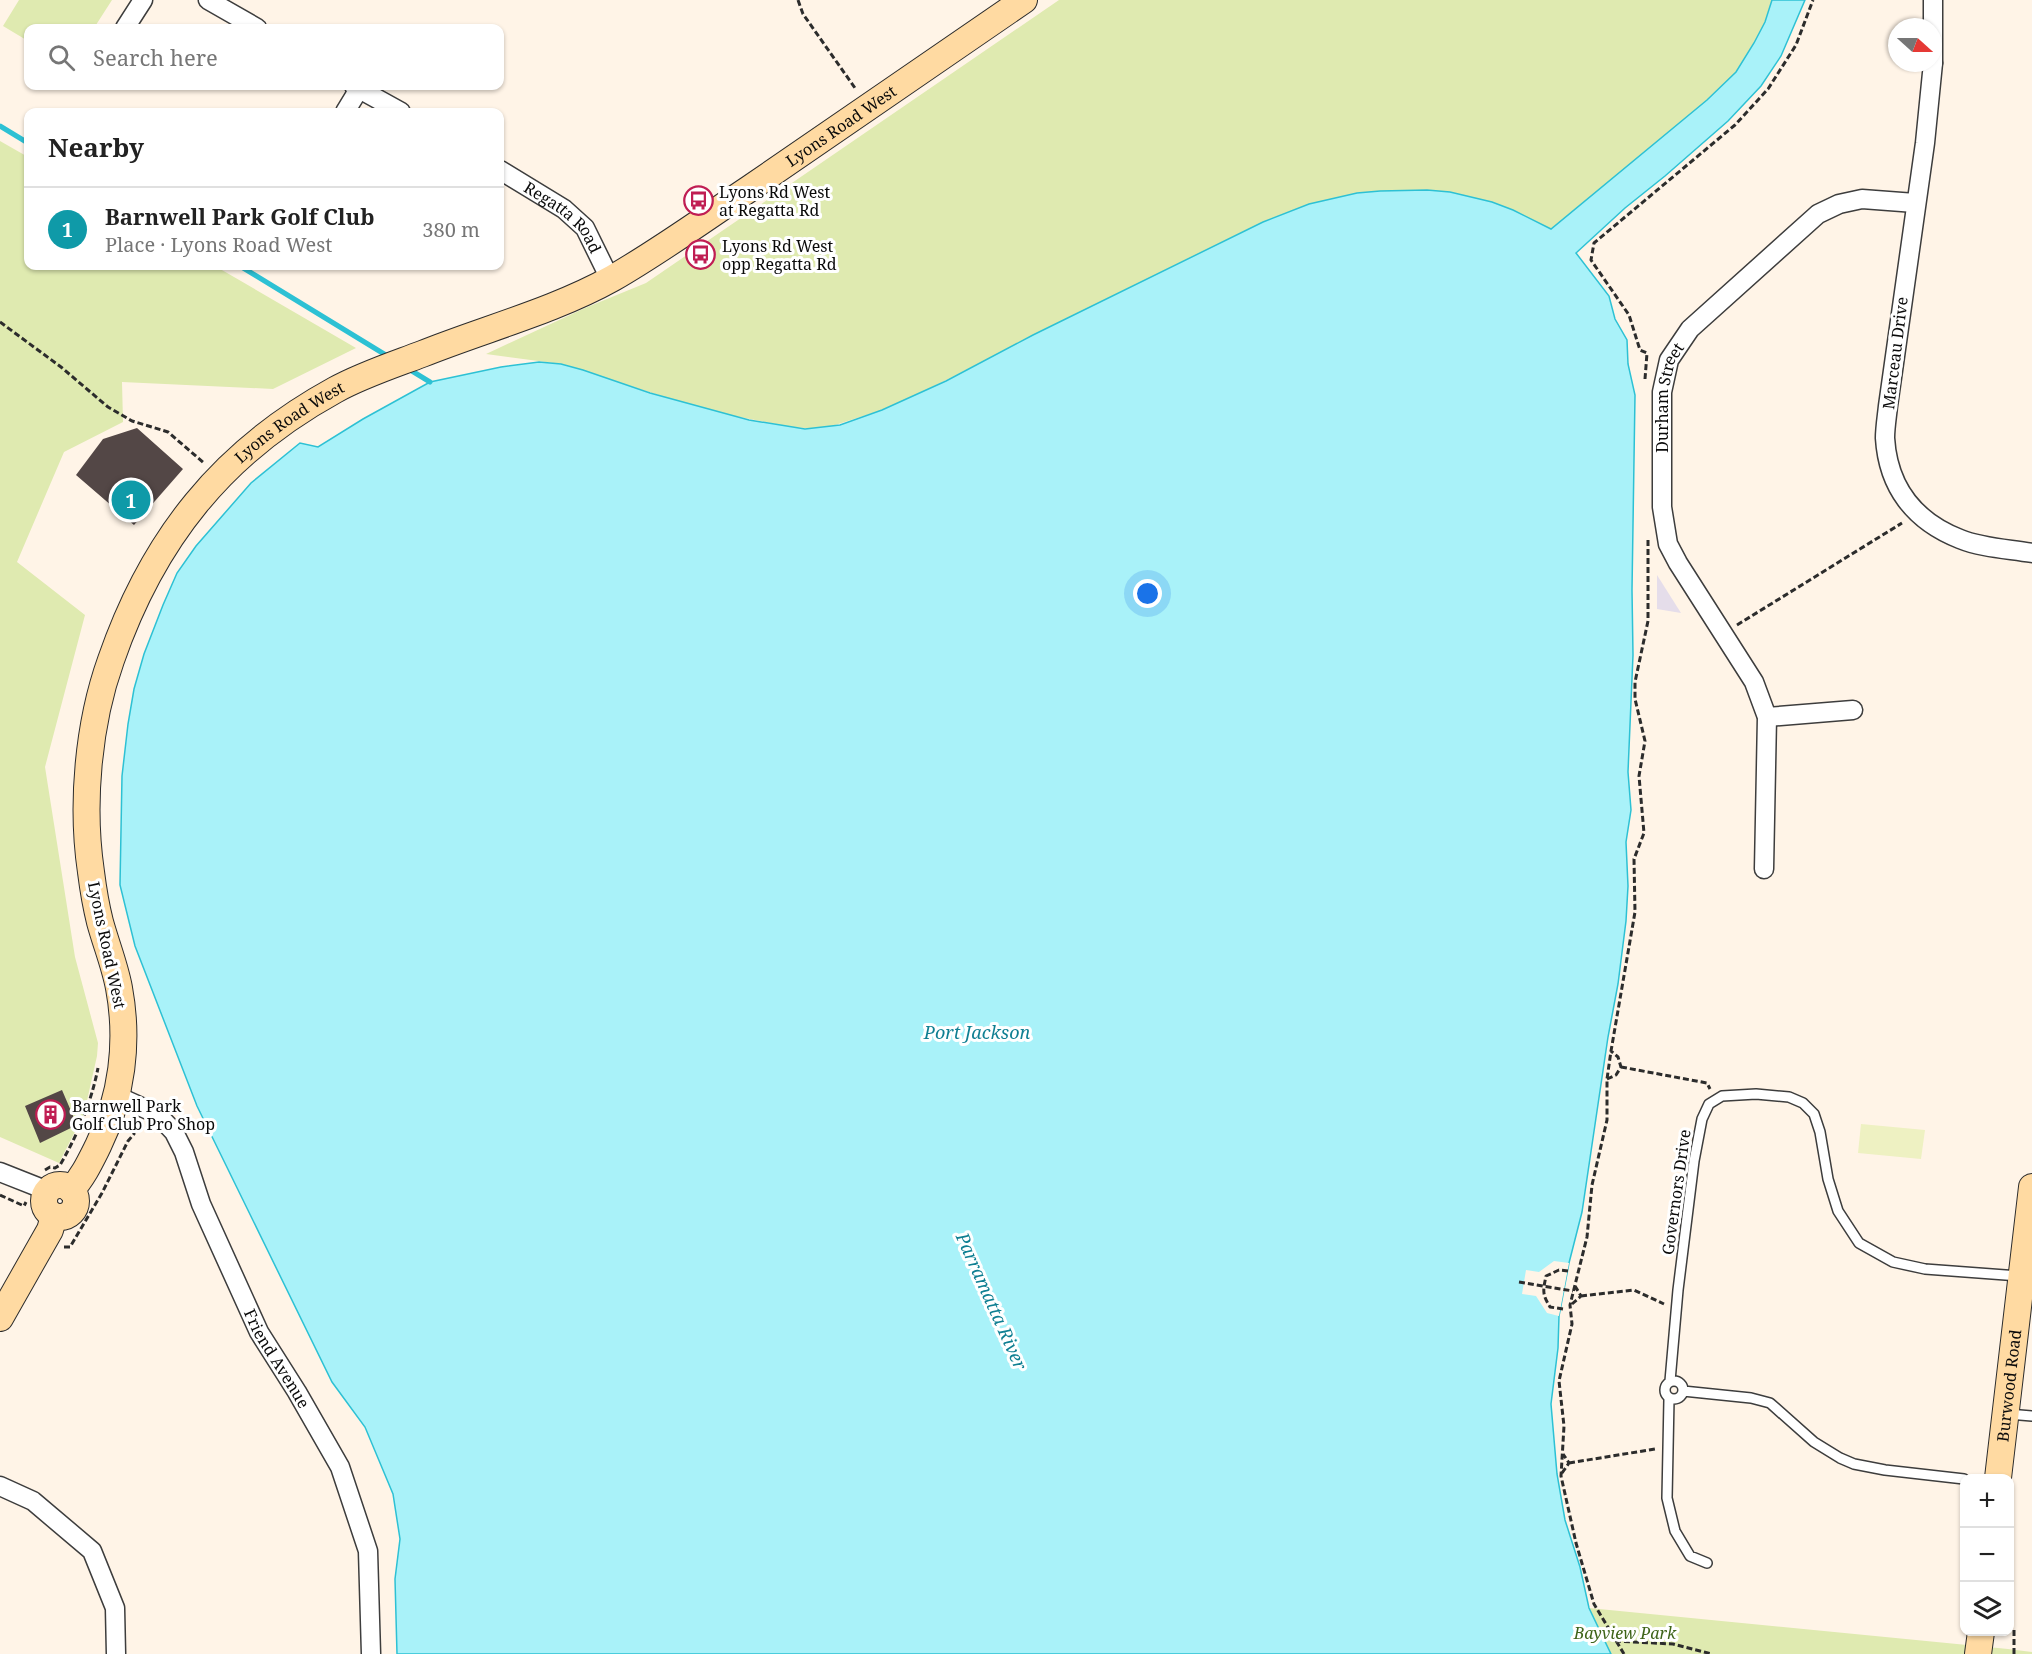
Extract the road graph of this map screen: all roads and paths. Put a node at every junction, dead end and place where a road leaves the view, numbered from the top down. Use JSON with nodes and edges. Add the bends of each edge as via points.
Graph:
{"nodes":[{"id":1,"x":143,"y":0,"type":"edge"},
{"id":2,"x":208,"y":0,"type":"edge"},
{"id":3,"x":798,"y":0,"type":"edge"},
{"id":4,"x":1024,"y":0,"type":"edge"},
{"id":5,"x":1813,"y":0,"type":"edge"},
{"id":6,"x":1933,"y":0,"type":"edge"},
{"id":7,"x":1933,"y":18,"type":"edge"},
{"id":8,"x":128,"y":24,"type":"edge"},
{"id":9,"x":250,"y":24,"type":"edge"},
{"id":10,"x":1932,"y":72,"type":"edge"},
{"id":11,"x":855,"y":88,"type":"dead end"},
{"id":12,"x":356,"y":90,"type":"edge"},
{"id":13,"x":362,"y":90,"type":"edge"},
{"id":14,"x":347,"y":108,"type":"edge"},
{"id":15,"x":394,"y":108,"type":"edge"},
{"id":16,"x":504,"y":172,"type":"edge"},
{"id":17,"x":1915,"y":203,"type":"junction"},
{"id":18,"x":610,"y":279,"type":"junction"},
{"id":19,"x":0,"y":322,"type":"edge"},
{"id":20,"x":1646,"y":382,"type":"dead end"},
{"id":21,"x":219,"y":475,"type":"junction"},
{"id":22,"x":1917,"y":514,"type":"junction"},
{"id":23,"x":1648,"y":530,"type":"dead end"},
{"id":24,"x":2032,"y":553,"type":"edge"},
{"id":25,"x":1723,"y":634,"type":"junction"},
{"id":26,"x":1853,"y":710,"type":"dead end"},
{"id":27,"x":1767,"y":717,"type":"junction"},
{"id":28,"x":1764,"y":869,"type":"dead end"},
{"id":29,"x":1611,"y":1051,"type":"junction"},
{"id":30,"x":99,"y":1060,"type":"dead end"},
{"id":31,"x":1621,"y":1067,"type":"junction"},
{"id":32,"x":1607,"y":1079,"type":"junction"},
{"id":33,"x":117,"y":1096,"type":"junction"},
{"id":34,"x":1715,"y":1098,"type":"junction"},
{"id":35,"x":128,"y":1141,"type":"dead end"},
{"id":36,"x":0,"y":1172,"type":"edge"},
{"id":37,"x":2032,"y":1187,"type":"edge"},
{"id":38,"x":54,"y":1191,"type":"junction"},
{"id":39,"x":0,"y":1195,"type":"edge"},
{"id":40,"x":24,"y":1206,"type":"dead end"},
{"id":41,"x":70,"y":1246,"type":"dead end"},
{"id":42,"x":1569,"y":1271,"type":"dead end"},
{"id":43,"x":2022,"y":1276,"type":"junction"},
{"id":44,"x":1519,"y":1282,"type":"dead end"},
{"id":45,"x":1575,"y":1285,"type":"junction"},
{"id":46,"x":1544,"y":1286,"type":"junction"},
{"id":47,"x":1573,"y":1291,"type":"junction"},
{"id":48,"x":1581,"y":1296,"type":"junction"},
{"id":49,"x":1570,"y":1305,"type":"junction"},
{"id":50,"x":1677,"y":1308,"type":"junction"},
{"id":51,"x":1563,"y":1309,"type":"dead end"},
{"id":52,"x":0,"y":1318,"type":"edge"},
{"id":53,"x":1670,"y":1381,"type":"junction"},
{"id":54,"x":1683,"y":1391,"type":"junction"},
{"id":55,"x":1669,"y":1399,"type":"junction"},
{"id":56,"x":2006,"y":1414,"type":"junction"},
{"id":57,"x":2032,"y":1416,"type":"edge"},
{"id":58,"x":1669,"y":1447,"type":"junction"},
{"id":59,"x":1562,"y":1453,"type":"junction"},
{"id":60,"x":1569,"y":1463,"type":"junction"},
{"id":61,"x":1999,"y":1474,"type":"edge"},
{"id":62,"x":1561,"y":1476,"type":"junction"},
{"id":63,"x":1960,"y":1478,"type":"edge"},
{"id":64,"x":0,"y":1486,"type":"edge"},
{"id":65,"x":1707,"y":1563,"type":"dead end"},
{"id":66,"x":1980,"y":1636,"type":"edge"},
{"id":67,"x":2014,"y":1636,"type":"edge"},
{"id":68,"x":1615,"y":1641,"type":"junction"},
{"id":69,"x":116,"y":1654,"type":"edge"},
{"id":70,"x":371,"y":1654,"type":"edge"},
{"id":71,"x":1624,"y":1654,"type":"edge"},
{"id":72,"x":1712,"y":1654,"type":"edge"},
{"id":73,"x":1978,"y":1654,"type":"edge"},
{"id":74,"x":2014,"y":1654,"type":"edge"}],
"edges":[{"from":1,"to":8,"type":"street"},
{"from":2,"to":9,"type":"street"},
{"from":3,"to":11,"type":"path","via":[[803,14]]},
{"from":4,"to":18,"type":"main road","name":"Lyons Road West"},
{"from":5,"to":20,"type":"path","via":[[1796,45],[1768,89],[1735,125],[1594,243],[1591,260],[1629,315],[1640,350],[1647,353]]},
{"from":6,"to":7,"type":"street","name":"Marceau Drive"},
{"from":10,"to":17,"type":"street","name":"Marceau Drive"},
{"from":12,"to":14,"type":"street"},
{"from":13,"to":15,"type":"street"},
{"from":16,"to":18,"type":"street","name":"Regatta Road","via":[[564,209],[585,228]]},
{"from":17,"to":22,"type":"street","name":"Marceau Drive","via":[[1885,436],[1892,472]]},
{"from":17,"to":25,"type":"street","name":"Durham Street","via":[[1862,199],[1818,214],[1690,329],[1669,360],[1662,392],[1662,507],[1668,544]]},
{"from":18,"to":21,"type":"main road","name":"Lyons Road West","via":[[566,301],[419,354],[339,388],[260,438]]},
{"from":19,"to":21,"type":"path","via":[[108,407],[132,421],[168,432]]},
{"from":21,"to":33,"type":"main road","name":"Lyons Road West","via":[[163,548],[148,575],[109,665],[98,707],[87,787],[87,832],[100,920],[119,987],[123,1052]]},
{"from":22,"to":24,"type":"street","name":"Marceau Drive","via":[[1961,540]]},
{"from":22,"to":25,"type":"path"},
{"from":23,"to":29,"type":"path","via":[[1648,621],[1635,682],[1645,741],[1639,776],[1644,832],[1634,859],[1635,912]]},
{"from":25,"to":27,"type":"street","name":"Durham Street","via":[[1754,682]]},
{"from":26,"to":27,"type":"street"},
{"from":27,"to":28,"type":"street","name":"Durham Street"},
{"from":29,"to":31,"type":"path"},
{"from":29,"to":32,"type":"path"},
{"from":30,"to":38,"type":"path","via":[[91,1098],[60,1165]]},
{"from":31,"to":32,"type":"path"},
{"from":31,"to":34,"type":"path","via":[[1707,1083]]},
{"from":32,"to":45,"type":"path","via":[[1607,1120]]},
{"from":33,"to":38,"type":"main road","name":"Lyons Road West","via":[[110,1120],[81,1179]]},
{"from":33,"to":70,"type":"street","name":"Friend Avenue","via":[[157,1114],[174,1132],[201,1204],[259,1332],[340,1467],[368,1551]]},
{"from":34,"to":43,"type":"lane","via":[[1772,1095],[1803,1103],[1814,1114],[1820,1132],[1838,1211],[1859,1243],[1893,1263]]},
{"from":34,"to":50,"type":"lane","name":"Governors Drive","via":[[1702,1119],[1694,1161]]},
{"from":35,"to":41,"type":"path"},
{"from":36,"to":38,"type":"street"},
{"from":37,"to":43,"type":"main road","name":"Burwood Road"},
{"from":38,"to":52,"type":"main road","name":"Lyons Road West","via":[[50,1230]]},
{"from":39,"to":40,"type":"path"},
{"from":42,"to":46,"type":"path","via":[[1559,1270],[1546,1276]]},
{"from":43,"to":56,"type":"main road","name":"Burwood Road"},
{"from":44,"to":46,"type":"path"},
{"from":45,"to":47,"type":"path"},
{"from":45,"to":48,"type":"path"},
{"from":46,"to":47,"type":"path"},
{"from":46,"to":51,"type":"path","via":[[1543,1296],[1550,1307]]},
{"from":47,"to":49,"type":"path"},
{"from":48,"to":49,"type":"path"},
{"from":48,"to":50,"type":"path","via":[[1634,1290]]},
{"from":49,"to":59,"type":"path","via":[[1572,1324],[1559,1381],[1564,1426]]},
{"from":50,"to":53,"type":"lane","name":"Governors Drive"},
{"from":53,"to":54,"type":"lane","via":[[1679,1382]]},
{"from":53,"to":55,"type":"lane","via":[[1664,1391]]},
{"from":54,"to":55,"type":"lane","via":[[1678,1398]]},
{"from":54,"to":63,"type":"lane","via":[[1770,1403],[1814,1442],[1854,1464]]},
{"from":55,"to":58,"type":"lane"},
{"from":56,"to":57,"type":"lane"},
{"from":56,"to":61,"type":"main road","name":"Burwood Road"},
{"from":58,"to":60,"type":"path"},
{"from":58,"to":65,"type":"lane","via":[[1667,1498],[1675,1530],[1690,1556]]},
{"from":59,"to":60,"type":"path"},
{"from":59,"to":62,"type":"path"},
{"from":60,"to":62,"type":"path"},
{"from":62,"to":68,"type":"path","via":[[1594,1604]]},
{"from":64,"to":69,"type":"street","via":[[33,1501],[92,1551],[115,1608]]},
{"from":66,"to":73,"type":"main road"},
{"from":67,"to":74,"type":"path"},
{"from":68,"to":71,"type":"path"},
{"from":68,"to":72,"type":"path","via":[[1673,1644]]}]}
